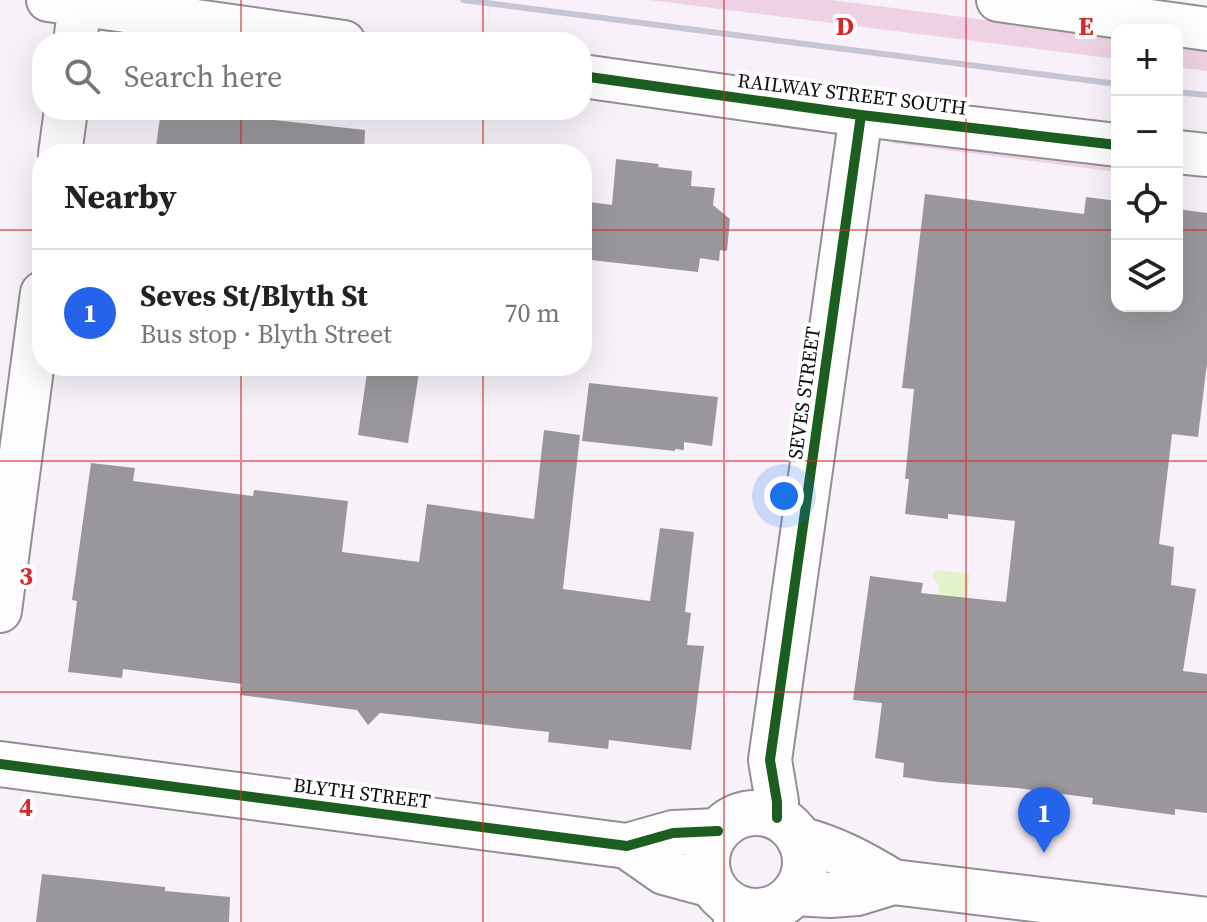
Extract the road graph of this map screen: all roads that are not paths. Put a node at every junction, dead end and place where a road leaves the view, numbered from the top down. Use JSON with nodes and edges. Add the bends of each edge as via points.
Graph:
{"nodes":[{"id":1,"x":998,"y":0,"type":"edge"},
{"id":2,"x":68,"y":15,"type":"edge"},
{"id":3,"x":1207,"y":29,"type":"edge"},
{"id":4,"x":242,"y":32,"type":"edge"},
{"id":5,"x":592,"y":77,"type":"edge"},
{"id":6,"x":861,"y":115,"type":"junction"},
{"id":7,"x":65,"y":120,"type":"edge"},
{"id":8,"x":61,"y":144,"type":"edge"},
{"id":9,"x":1111,"y":144,"type":"edge"},
{"id":10,"x":1183,"y":153,"type":"edge"},
{"id":11,"x":1207,"y":155,"type":"edge"},
{"id":12,"x":32,"y":369,"type":"edge"},
{"id":13,"x":0,"y":611,"type":"edge"},
{"id":14,"x":0,"y":764,"type":"edge"},
{"id":15,"x":760,"y":826,"type":"junction"},
{"id":16,"x":627,"y":846,"type":"junction"},
{"id":17,"x":893,"y":882,"type":"junction"},
{"id":18,"x":751,"y":906,"type":"edge"},
{"id":19,"x":1207,"y":920,"type":"edge"}],
"edges":[{"from":1,"to":3,"type":"street"},
{"from":2,"to":4,"type":"street"},
{"from":5,"to":6,"type":"street","name":"RAILWAY STREET SOUTH"},
{"from":6,"to":9,"type":"street","name":"RAILWAY STREET SOUTH"},
{"from":6,"to":15,"type":"street","name":"SEVES STREET","via":[[770,760],[751,797]]},
{"from":7,"to":8,"type":"street"},
{"from":10,"to":11,"type":"street"},
{"from":12,"to":13,"type":"street"},
{"from":14,"to":16,"type":"street","name":"BLYTH STREET"},
{"from":15,"to":16,"type":"street","name":"BLYTH STREET","via":[[673,833]]},
{"from":15,"to":17,"type":"street","name":"BLYTH STREET","via":[[826,846]]},
{"from":15,"to":18,"type":"street","via":[[802,845],[805,861],[802,878]]},
{"from":15,"to":18,"type":"street","via":[[712,839],[707,854],[707,869]]},
{"from":16,"to":18,"type":"street","name":"BLYTH STREET","via":[[664,872]]},
{"from":17,"to":18,"type":"street","name":"BLYTH STREET","via":[[857,893]]},
{"from":17,"to":19,"type":"street","name":"BLYTH STREET"}]}
